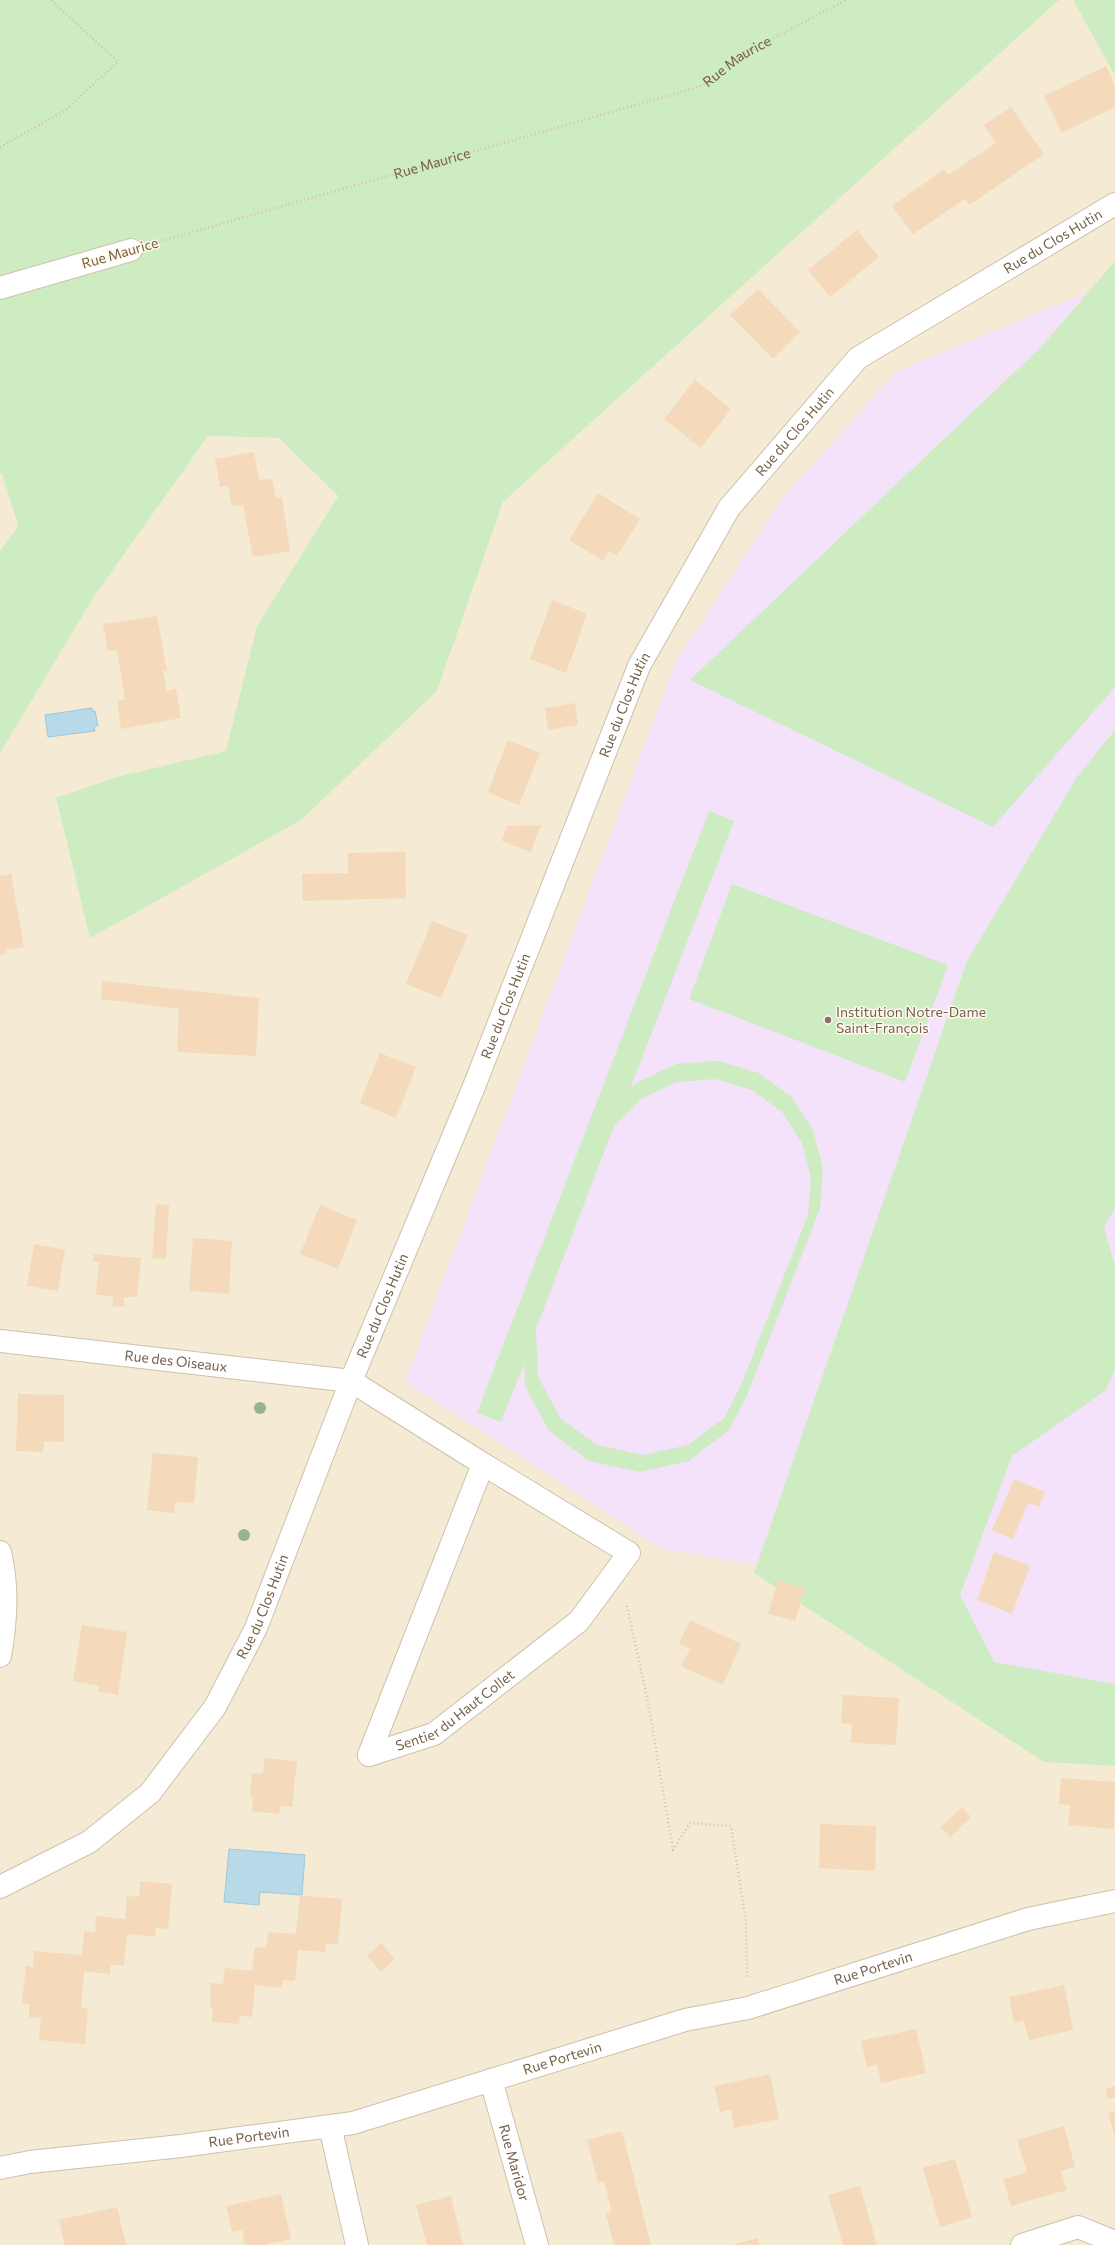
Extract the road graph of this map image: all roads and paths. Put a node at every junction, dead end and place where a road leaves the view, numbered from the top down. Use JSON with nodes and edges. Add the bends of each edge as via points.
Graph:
{"nodes":[{"id":1,"x":52,"y":0,"type":"edge"},
{"id":2,"x":846,"y":0,"type":"edge"},
{"id":3,"x":0,"y":147,"type":"edge"},
{"id":4,"x":1115,"y":204,"type":"edge"},
{"id":5,"x":131,"y":250,"type":"joint"},
{"id":6,"x":0,"y":288,"type":"edge"},
{"id":7,"x":0,"y":1341,"type":"edge"},
{"id":8,"x":351,"y":1381,"type":"junction"},
{"id":9,"x":483,"y":1464,"type":"junction"},
{"id":10,"x":0,"y":1552,"type":"edge"},
{"id":11,"x":618,"y":1568,"type":"junction"},
{"id":12,"x":0,"y":1656,"type":"edge"},
{"id":13,"x":0,"y":1887,"type":"edge"},
{"id":14,"x":1115,"y":1901,"type":"edge"},
{"id":15,"x":748,"y":2008,"type":"junction"},
{"id":16,"x":491,"y":2080,"type":"junction"},
{"id":17,"x":330,"y":2126,"type":"junction"},
{"id":18,"x":0,"y":2168,"type":"edge"},
{"id":19,"x":1115,"y":2242,"type":"edge"},
{"id":20,"x":357,"y":2245,"type":"edge"},
{"id":21,"x":537,"y":2245,"type":"edge"},
{"id":22,"x":1022,"y":2245,"type":"edge"}],
"edges":[{"from":1,"to":3,"type":"path","via":[[118,62],[63,112]]},
{"from":2,"to":5,"type":"path","name":"Rue Maurice","via":[[741,55],[702,86]]},
{"from":4,"to":8,"type":"street","name":"Rue du Clos Hutin","via":[[858,358],[729,508],[639,666],[474,1089]]},
{"from":5,"to":6,"type":"street","name":"Rue Maurice"},
{"from":7,"to":8,"type":"street","name":"Rue des Oiseaux"},
{"from":8,"to":9,"type":"street","name":"Sentier du Haut Collet"},
{"from":8,"to":13,"type":"street","name":"Rue du Clos Hutin","via":[[256,1628],[215,1707],[150,1793],[89,1842]]},
{"from":9,"to":11,"type":"street","name":"Sentier du Haut Collet","via":[[629,1553]]},
{"from":9,"to":11,"type":"street","name":"Sentier du Haut Collet","via":[[369,1755],[434,1734],[579,1621]]},
{"from":10,"to":12,"type":"street","via":[[3,1564],[5,1630]]},
{"from":11,"to":15,"type":"path","via":[[648,1702],[673,1850],[690,1823],[731,1826],[746,1922]]},
{"from":14,"to":15,"type":"street","name":"Rue Portevin","via":[[1028,1919]]},
{"from":15,"to":16,"type":"street","name":"Rue Portevin","via":[[685,2020]]},
{"from":16,"to":17,"type":"street","name":"Rue Portevin","via":[[353,2123]]},
{"from":16,"to":21,"type":"street","name":"Rue Maridor"},
{"from":17,"to":18,"type":"street","name":"Rue Portevin","via":[[181,2146],[30,2162]]},
{"from":17,"to":20,"type":"street"},
{"from":19,"to":22,"type":"street","via":[[1078,2227]]}]}
